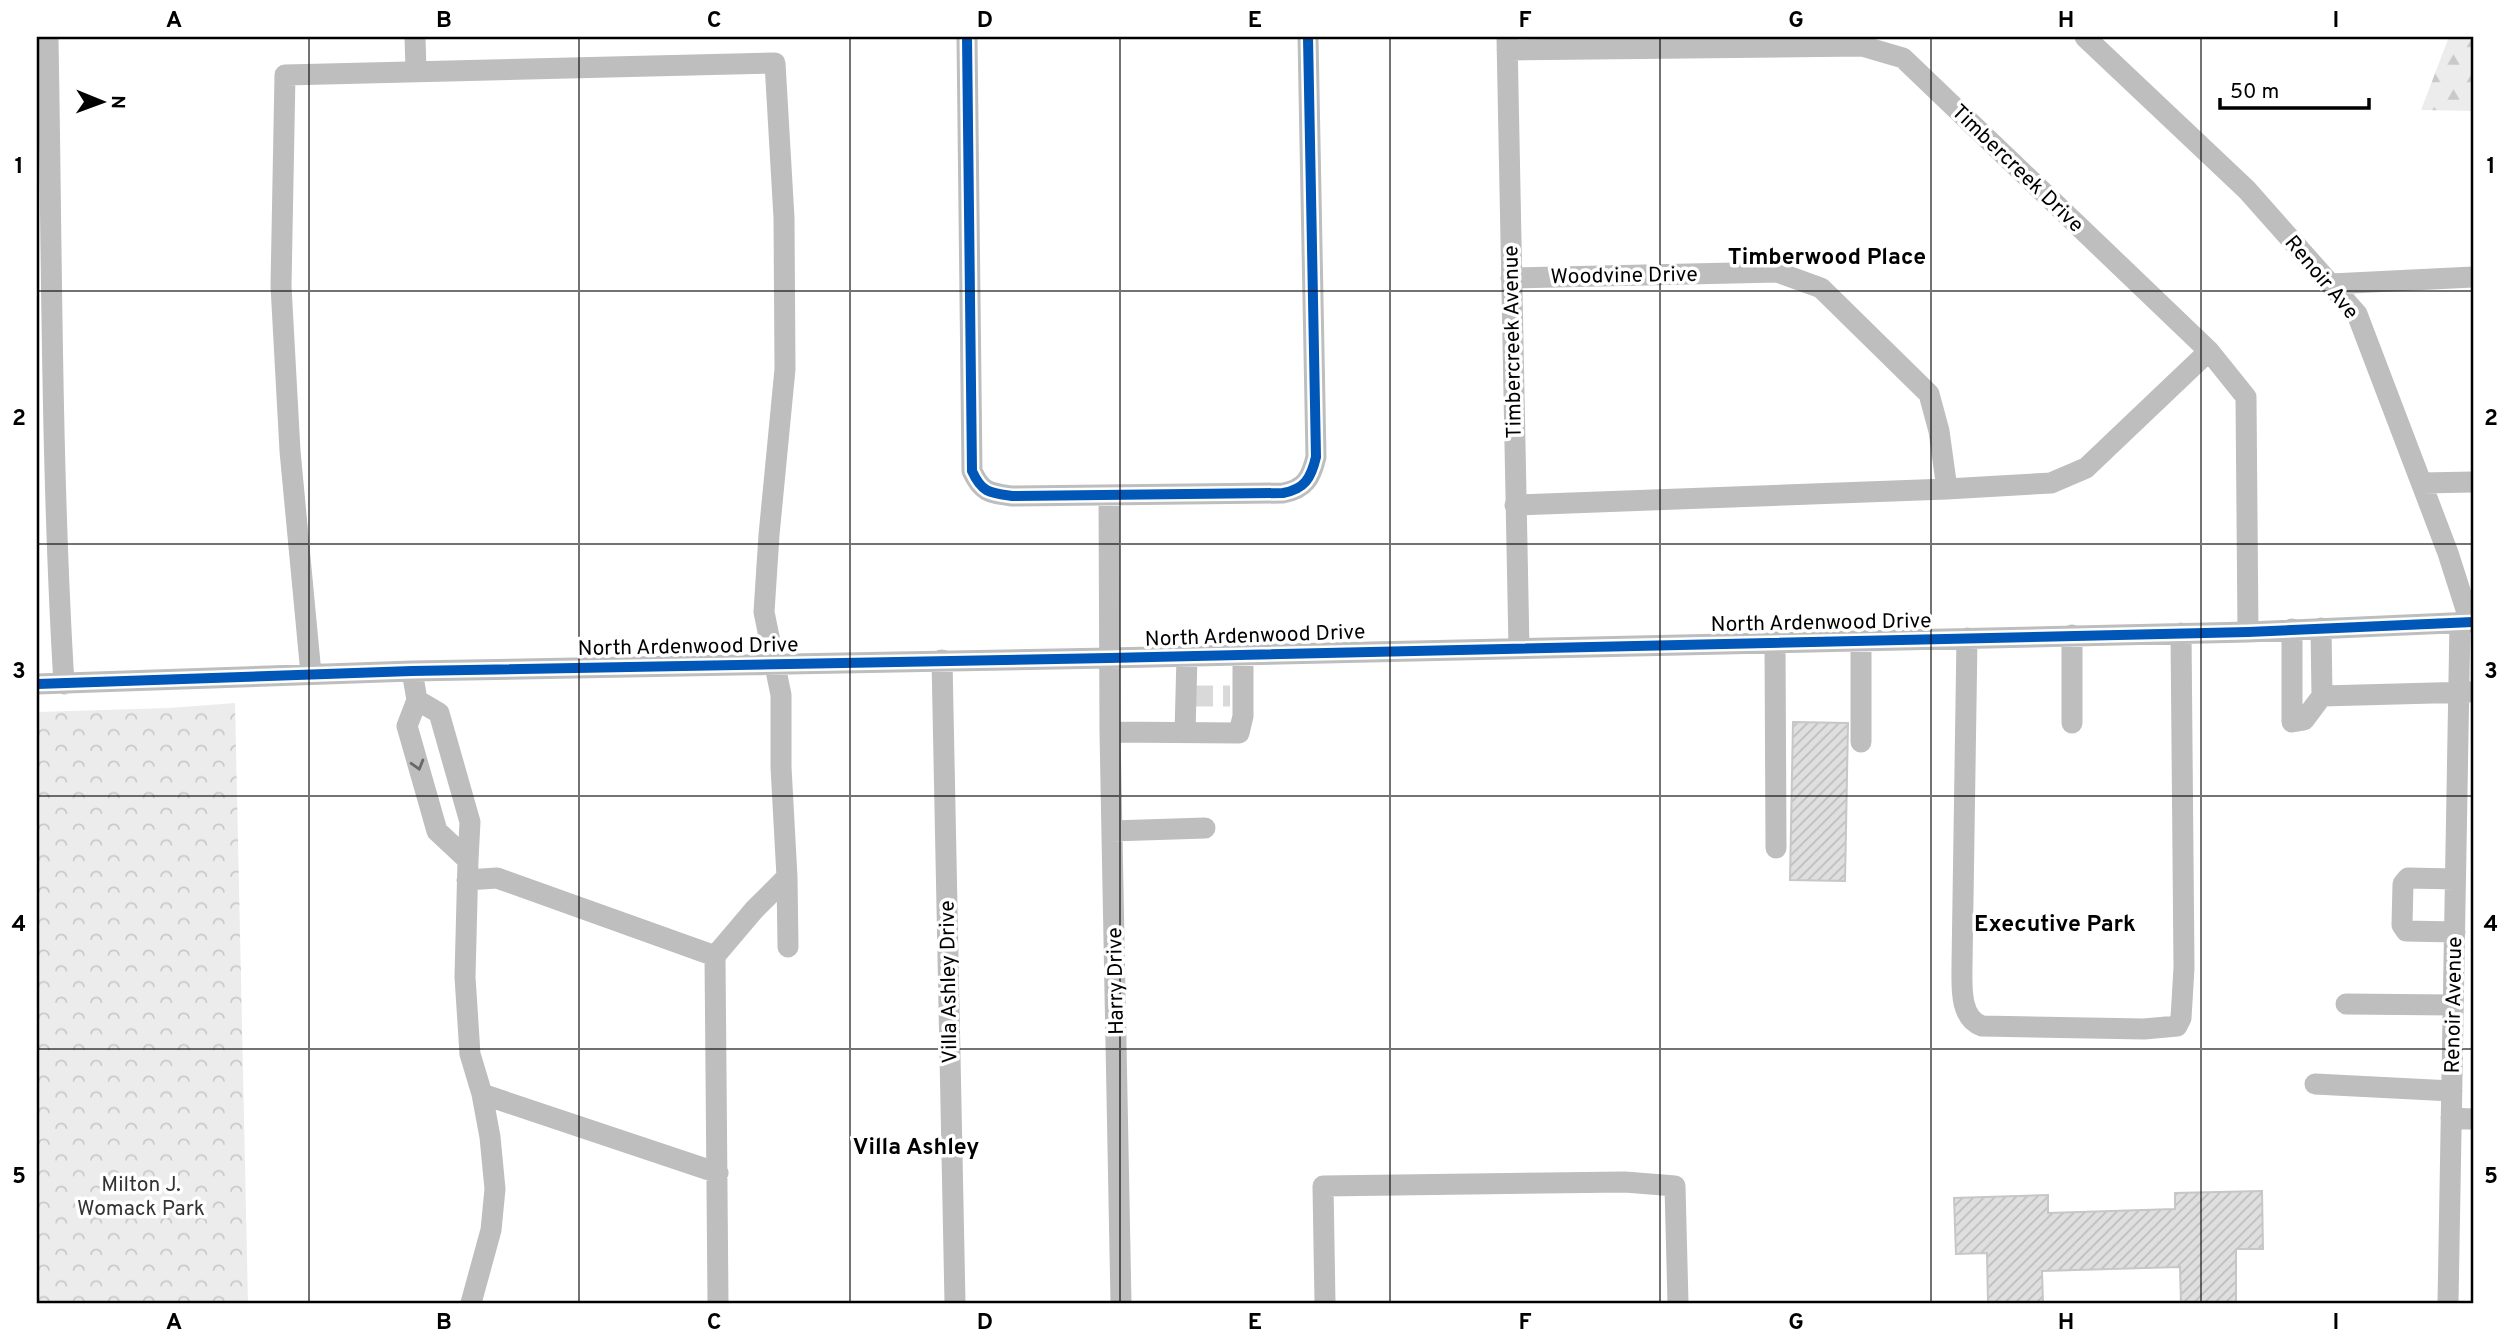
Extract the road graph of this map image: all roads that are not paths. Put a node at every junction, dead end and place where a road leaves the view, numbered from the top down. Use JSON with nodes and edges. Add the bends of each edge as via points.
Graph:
{"nodes":[{"id":1,"x":415,"y":37,"type":"edge"},
{"id":2,"x":967,"y":37,"type":"edge"},
{"id":3,"x":1308,"y":37,"type":"edge"},
{"id":4,"x":2085,"y":37,"type":"edge"},
{"id":5,"x":44,"y":38,"type":"edge"},
{"id":6,"x":1507,"y":43,"type":"edge"},
{"id":7,"x":416,"y":71,"type":"junction"},
{"id":8,"x":2473,"y":277,"type":"edge"},
{"id":9,"x":1511,"y":278,"type":"junction"},
{"id":10,"x":2331,"y":284,"type":"junction"},
{"id":11,"x":2209,"y":351,"type":"junction"},
{"id":12,"x":2473,"y":482,"type":"edge"},
{"id":13,"x":2422,"y":483,"type":"junction"},
{"id":14,"x":1947,"y":489,"type":"junction"},
{"id":15,"x":1109,"y":495,"type":"junction"},
{"id":16,"x":1515,"y":505,"type":"junction"},
{"id":17,"x":47,"y":564,"type":"edge"},
{"id":18,"x":2468,"y":622,"type":"edge"},
{"id":19,"x":2321,"y":628,"type":"junction"},
{"id":20,"x":2292,"y":629,"type":"junction"},
{"id":21,"x":2248,"y":632,"type":"junction"},
{"id":22,"x":2181,"y":633,"type":"junction"},
{"id":23,"x":2072,"y":635,"type":"junction"},
{"id":24,"x":1967,"y":638,"type":"junction"},
{"id":25,"x":1861,"y":640,"type":"junction"},
{"id":26,"x":1775,"y":642,"type":"junction"},
{"id":27,"x":1519,"y":648,"type":"junction"},
{"id":28,"x":1244,"y":655,"type":"junction"},
{"id":29,"x":1187,"y":656,"type":"junction"},
{"id":30,"x":1110,"y":659,"type":"junction"},
{"id":31,"x":942,"y":660,"type":"junction"},
{"id":32,"x":775,"y":663,"type":"junction"},
{"id":33,"x":412,"y":671,"type":"junction"},
{"id":34,"x":311,"y":674,"type":"junction"},
{"id":35,"x":37,"y":684,"type":"edge"},
{"id":36,"x":64,"y":684,"type":"junction"},
{"id":37,"x":2466,"y":692,"type":"edge"},
{"id":38,"x":2322,"y":696,"type":"junction"},
{"id":39,"x":417,"y":700,"type":"junction"},
{"id":40,"x":2072,"y":723,"type":"dead end"},
{"id":41,"x":1110,"y":732,"type":"junction"},
{"id":42,"x":1185,"y":733,"type":"junction"},
{"id":43,"x":1861,"y":742,"type":"dead end"},
{"id":44,"x":1205,"y":828,"type":"dead end"},
{"id":45,"x":1112,"y":831,"type":"junction"},
{"id":46,"x":1776,"y":848,"type":"dead end"},
{"id":47,"x":467,"y":870,"type":"junction"},
{"id":48,"x":787,"y":877,"type":"junction"},
{"id":49,"x":2455,"y":879,"type":"junction"},
{"id":50,"x":2455,"y":932,"type":"junction"},
{"id":51,"x":788,"y":947,"type":"dead end"},
{"id":52,"x":715,"y":956,"type":"junction"},
{"id":53,"x":2346,"y":1004,"type":"dead end"},
{"id":54,"x":2453,"y":1005,"type":"junction"},
{"id":55,"x":2463,"y":1042,"type":"edge"},
{"id":56,"x":2315,"y":1084,"type":"dead end"},
{"id":57,"x":2452,"y":1091,"type":"junction"},
{"id":58,"x":482,"y":1094,"type":"junction"},
{"id":59,"x":2451,"y":1118,"type":"junction"},
{"id":60,"x":2473,"y":1119,"type":"edge"},
{"id":61,"x":718,"y":1173,"type":"junction"},
{"id":62,"x":471,"y":1303,"type":"edge"},
{"id":63,"x":718,"y":1303,"type":"edge"},
{"id":64,"x":955,"y":1303,"type":"edge"},
{"id":65,"x":1121,"y":1303,"type":"edge"},
{"id":66,"x":1325,"y":1303,"type":"edge"},
{"id":67,"x":1678,"y":1303,"type":"edge"},
{"id":68,"x":2448,"y":1303,"type":"edge"}],
"edges":[{"from":1,"to":7,"type":"street"},
{"from":2,"to":15,"type":"street","via":[[972,471],[987,492]]},
{"from":3,"to":15,"type":"street","via":[[1316,457],[1307,483],[1283,493]]},
{"from":4,"to":10,"type":"street","name":"Renoir Ave","via":[[2247,190]]},
{"from":5,"to":17,"type":"street","via":[[50,315]]},
{"from":6,"to":9,"type":"street","name":"Timbercreek Avenue"},
{"from":6,"to":11,"type":"street","name":"Timbercreek Drive","via":[[1862,46],[1903,58]]},
{"from":7,"to":32,"type":"street","via":[[775,63],[784,218],[785,369],[764,612]]},
{"from":7,"to":34,"type":"street","via":[[285,75],[281,286],[290,451]]},
{"from":8,"to":10,"type":"street"},
{"from":9,"to":14,"type":"street","name":"Woodvine Drive","via":[[1777,272],[1821,288],[1929,394]]},
{"from":9,"to":16,"type":"street","name":"Timbercreek Avenue"},
{"from":10,"to":13,"type":"street","name":"Renoir Ave","via":[[2357,314]]},
{"from":11,"to":14,"type":"street","via":[[2086,468],[2051,483]]},
{"from":11,"to":21,"type":"street","name":"Timbercreek Drive","via":[[2246,397]]},
{"from":12,"to":13,"type":"street"},
{"from":13,"to":18,"type":"street","name":"Renoir Ave"},
{"from":14,"to":16,"type":"street"},
{"from":15,"to":30,"type":"street","name":"Harry Drive"},
{"from":16,"to":27,"type":"street","name":"Timbercreek Avenue"},
{"from":17,"to":36,"type":"street"},
{"from":18,"to":19,"type":"street","name":"North Ardenwood Drive"},
{"from":18,"to":37,"type":"street","name":"Renoir Avenue"},
{"from":19,"to":20,"type":"street","name":"North Ardenwood Drive"},
{"from":19,"to":38,"type":"street"},
{"from":20,"to":21,"type":"street","name":"North Ardenwood Drive"},
{"from":20,"to":38,"type":"street","via":[[2292,722],[2304,720]]},
{"from":21,"to":22,"type":"street","name":"North Ardenwood Drive"},
{"from":22,"to":23,"type":"street","name":"North Ardenwood Drive"},
{"from":22,"to":24,"type":"street","via":[[2181,1018],[2177,1026],[2144,1029],[1982,1026],[1966,1011],[1962,965]]},
{"from":23,"to":24,"type":"street","name":"North Ardenwood Drive"},
{"from":23,"to":40,"type":"street"},
{"from":24,"to":25,"type":"street","name":"North Ardenwood Drive"},
{"from":25,"to":26,"type":"street","name":"North Ardenwood Drive"},
{"from":25,"to":43,"type":"street"},
{"from":26,"to":27,"type":"street","name":"North Ardenwood Drive"},
{"from":26,"to":46,"type":"street"},
{"from":27,"to":28,"type":"street","name":"North Ardenwood Drive"},
{"from":28,"to":29,"type":"street","name":"North Ardenwood Drive"},
{"from":28,"to":42,"type":"street","via":[[1237,702],[1239,733]]},
{"from":29,"to":30,"type":"street","name":"North Ardenwood Drive"},
{"from":29,"to":42,"type":"street"},
{"from":30,"to":31,"type":"street","name":"North Ardenwood Drive"},
{"from":30,"to":41,"type":"street","name":"Harry Drive"},
{"from":31,"to":32,"type":"street","name":"North Ardenwood Drive"},
{"from":31,"to":64,"type":"street","name":"Villa Ashley Drive"},
{"from":32,"to":33,"type":"street","name":"North Ardenwood Drive"},
{"from":32,"to":48,"type":"street","via":[[781,695]]},
{"from":33,"to":34,"type":"street","name":"North Ardenwood Drive"},
{"from":33,"to":39,"type":"street"},
{"from":34,"to":36,"type":"street","name":"North Ardenwood Drive"},
{"from":35,"to":36,"type":"street","name":"North Ardenwood Drive"},
{"from":37,"to":38,"type":"street"},
{"from":37,"to":49,"type":"street","name":"Renoir Avenue"},
{"from":39,"to":47,"type":"street","one_way":true,"via":[[407,726],[437,831]]},
{"from":39,"to":47,"type":"street","via":[[439,713],[470,822]]},
{"from":41,"to":42,"type":"street"},
{"from":41,"to":45,"type":"street","name":"Harry Drive"},
{"from":44,"to":45,"type":"street"},
{"from":45,"to":65,"type":"street","name":"Harry Drive"},
{"from":47,"to":52,"type":"street"},
{"from":47,"to":58,"type":"street","via":[[465,976],[470,1054]]},
{"from":48,"to":51,"type":"street"},
{"from":48,"to":52,"type":"street"},
{"from":49,"to":50,"type":"street","name":"Renoir Avenue"},
{"from":49,"to":50,"type":"street","via":[[2408,878],[2403,884],[2402,925],[2406,932]]},
{"from":50,"to":54,"type":"street","name":"Renoir Avenue"},
{"from":52,"to":61,"type":"street"},
{"from":53,"to":54,"type":"street"},
{"from":54,"to":55,"type":"street","name":"Renoir Avenue"},
{"from":55,"to":57,"type":"street","name":"Renoir Avenue"},
{"from":56,"to":57,"type":"street"},
{"from":57,"to":59,"type":"street","name":"Renoir Avenue"},
{"from":58,"to":61,"type":"street"},
{"from":58,"to":62,"type":"street","via":[[495,1189],[491,1230]]},
{"from":59,"to":60,"type":"street"},
{"from":59,"to":68,"type":"street","name":"Renoir Avenue"},
{"from":61,"to":63,"type":"street"},
{"from":66,"to":67,"type":"street","via":[[1323,1186],[1625,1182],[1675,1186]]}]}
